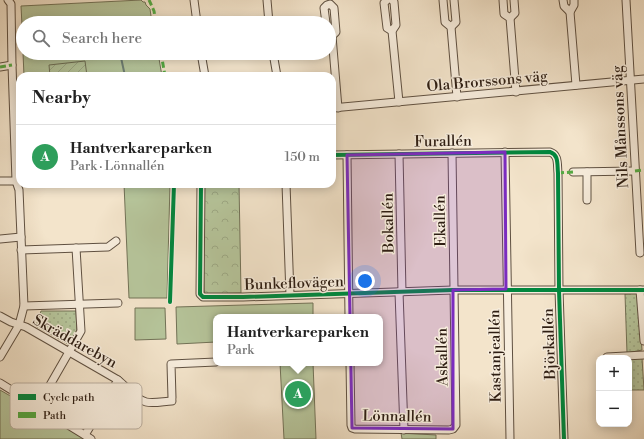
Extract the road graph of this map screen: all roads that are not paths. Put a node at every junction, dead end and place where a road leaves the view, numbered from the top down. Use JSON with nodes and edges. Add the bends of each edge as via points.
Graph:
{"nodes":[{"id":1,"x":8,"y":0,"type":"edge"},
{"id":2,"x":194,"y":0,"type":"edge"},
{"id":3,"x":267,"y":0,"type":"edge"},
{"id":4,"x":387,"y":0,"type":"edge"},
{"id":5,"x":392,"y":0,"type":"edge"},
{"id":6,"x":443,"y":0,"type":"edge"},
{"id":7,"x":454,"y":0,"type":"edge"},
{"id":8,"x":503,"y":0,"type":"edge"},
{"id":9,"x":514,"y":0,"type":"edge"},
{"id":10,"x":563,"y":0,"type":"edge"},
{"id":11,"x":574,"y":0,"type":"edge"},
{"id":12,"x":626,"y":0,"type":"edge"},
{"id":13,"x":570,"y":12,"type":"junction"},
{"id":14,"x":196,"y":16,"type":"edge"},
{"id":15,"x":268,"y":16,"type":"edge"},
{"id":16,"x":325,"y":16,"type":"edge"},
{"id":17,"x":335,"y":16,"type":"edge"},
{"id":18,"x":510,"y":18,"type":"junction"},
{"id":19,"x":451,"y":27,"type":"junction"},
{"id":20,"x":392,"y":31,"type":"junction"},
{"id":21,"x":202,"y":60,"type":"edge"},
{"id":22,"x":274,"y":60,"type":"edge"},
{"id":23,"x":332,"y":60,"type":"edge"},
{"id":24,"x":12,"y":65,"type":"junction"},
{"id":25,"x":0,"y":67,"type":"edge"},
{"id":26,"x":204,"y":72,"type":"edge"},
{"id":27,"x":276,"y":72,"type":"edge"},
{"id":28,"x":333,"y":72,"type":"edge"},
{"id":29,"x":644,"y":79,"type":"edge"},
{"id":30,"x":630,"y":80,"type":"junction"},
{"id":31,"x":576,"y":85,"type":"junction"},
{"id":32,"x":516,"y":92,"type":"junction"},
{"id":33,"x":457,"y":97,"type":"junction"},
{"id":34,"x":399,"y":102,"type":"junction"},
{"id":35,"x":336,"y":108,"type":"edge"},
{"id":36,"x":505,"y":152,"type":"junction"},
{"id":37,"x":452,"y":153,"type":"junction"},
{"id":38,"x":347,"y":154,"type":"junction"},
{"id":39,"x":399,"y":154,"type":"junction"},
{"id":40,"x":555,"y":154,"type":"joint"},
{"id":41,"x":336,"y":155,"type":"edge"},
{"id":42,"x":635,"y":171,"type":"junction"},
{"id":43,"x":573,"y":172,"type":"dead end"},
{"id":44,"x":587,"y":172,"type":"junction"},
{"id":45,"x":16,"y":181,"type":"joint"},
{"id":46,"x":0,"y":182,"type":"edge"},
{"id":47,"x":18,"y":188,"type":"edge"},
{"id":48,"x":201,"y":188,"type":"edge"},
{"id":49,"x":286,"y":188,"type":"edge"},
{"id":50,"x":587,"y":200,"type":"dead end"},
{"id":51,"x":0,"y":238,"type":"edge"},
{"id":52,"x":21,"y":238,"type":"junction"},
{"id":53,"x":116,"y":241,"type":"dead end"},
{"id":54,"x":76,"y":248,"type":"junction"},
{"id":55,"x":21,"y":250,"type":"junction"},
{"id":56,"x":640,"y":253,"type":"dead end"},
{"id":57,"x":506,"y":289,"type":"junction"},
{"id":58,"x":454,"y":290,"type":"junction"},
{"id":59,"x":559,"y":290,"type":"junction"},
{"id":60,"x":642,"y":290,"type":"edge"},
{"id":61,"x":401,"y":292,"type":"junction"},
{"id":62,"x":349,"y":294,"type":"junction"},
{"id":63,"x":290,"y":295,"type":"junction"},
{"id":64,"x":118,"y":303,"type":"dead end"},
{"id":65,"x":80,"y":304,"type":"junction"},
{"id":66,"x":24,"y":306,"type":"junction"},
{"id":67,"x":349,"y":314,"type":"edge"},
{"id":68,"x":0,"y":316,"type":"edge"},
{"id":69,"x":19,"y":325,"type":"junction"},
{"id":70,"x":644,"y":341,"type":"edge"},
{"id":71,"x":70,"y":352,"type":"junction"},
{"id":72,"x":644,"y":355,"type":"edge"},
{"id":73,"x":0,"y":356,"type":"edge"},
{"id":74,"x":632,"y":356,"type":"edge"},
{"id":75,"x":213,"y":362,"type":"edge"},
{"id":76,"x":350,"y":366,"type":"edge"},
{"id":77,"x":118,"y":380,"type":"junction"},
{"id":78,"x":0,"y":383,"type":"edge"},
{"id":79,"x":51,"y":383,"type":"edge"},
{"id":80,"x":116,"y":383,"type":"edge"},
{"id":81,"x":122,"y":383,"type":"edge"},
{"id":82,"x":10,"y":389,"type":"edge"},
{"id":83,"x":142,"y":400,"type":"edge"},
{"id":84,"x":456,"y":424,"type":"joint"},
{"id":85,"x":75,"y":429,"type":"edge"},
{"id":86,"x":404,"y":430,"type":"junction"},
{"id":87,"x":88,"y":437,"type":"edge"},
{"id":88,"x":510,"y":439,"type":"edge"},
{"id":89,"x":564,"y":439,"type":"edge"}],
"edges":[{"from":1,"to":24,"type":"street","via":[[11,4]]},
{"from":2,"to":14,"type":"street"},
{"from":3,"to":15,"type":"street"},
{"from":4,"to":20,"type":"street","via":[[384,3],[387,28]]},
{"from":5,"to":20,"type":"street","via":[[396,25]]},
{"from":6,"to":19,"type":"street","via":[[445,22]]},
{"from":7,"to":19,"type":"street","via":[[456,22]]},
{"from":8,"to":18,"type":"street","via":[[504,14]]},
{"from":9,"to":18,"type":"street","via":[[515,13]]},
{"from":10,"to":13,"type":"street","via":[[564,6]]},
{"from":11,"to":13,"type":"street"},
{"from":12,"to":30,"type":"street","name":"Nils Månssons väg"},
{"from":13,"to":31,"type":"street"},
{"from":16,"to":17,"type":"street","via":[[324,8],[330,4],[334,8]]},
{"from":18,"to":32,"type":"street"},
{"from":19,"to":33,"type":"street"},
{"from":20,"to":34,"type":"street"},
{"from":21,"to":26,"type":"street"},
{"from":22,"to":27,"type":"street"},
{"from":23,"to":28,"type":"street"},
{"from":24,"to":25,"type":"street"},
{"from":24,"to":45,"type":"street"},
{"from":29,"to":30,"type":"street","name":"Ola Brorssons väg"},
{"from":30,"to":31,"type":"street","name":"Ola Brorssons väg"},
{"from":30,"to":42,"type":"street","name":"Nils Månssons väg"},
{"from":31,"to":32,"type":"street","name":"Ola Brorssons väg"},
{"from":32,"to":33,"type":"street","name":"Ola Brorssons väg"},
{"from":33,"to":34,"type":"street","name":"Ola Brorssons väg"},
{"from":34,"to":35,"type":"street","name":"Ola Brorssons väg"},
{"from":36,"to":37,"type":"street","name":"Furallén"},
{"from":36,"to":40,"type":"street","name":"Furallén"},
{"from":36,"to":57,"type":"street","name":"Kastanjeallén"},
{"from":37,"to":39,"type":"street","name":"Furallén"},
{"from":37,"to":58,"type":"street","name":"Ekallén"},
{"from":38,"to":39,"type":"street","name":"Furallén"},
{"from":38,"to":41,"type":"street","name":"Furallén"},
{"from":38,"to":62,"type":"street"},
{"from":39,"to":61,"type":"street","name":"Bokallén"},
{"from":40,"to":59,"type":"street","name":"Björkallén","via":[[558,173]]},
{"from":42,"to":44,"type":"street"},
{"from":42,"to":56,"type":"street","name":"Nils Månssons väg"},
{"from":43,"to":44,"type":"street"},
{"from":44,"to":50,"type":"street"},
{"from":45,"to":46,"type":"street"},
{"from":47,"to":52,"type":"street"},
{"from":48,"to":63,"type":"street","name":"Bunkeflovägen","via":[[200,294],[207,298]]},
{"from":49,"to":63,"type":"street"},
{"from":51,"to":52,"type":"street"},
{"from":52,"to":55,"type":"street"},
{"from":53,"to":54,"type":"street","via":[[108,247]]},
{"from":54,"to":55,"type":"street"},
{"from":54,"to":65,"type":"street"},
{"from":55,"to":66,"type":"street"},
{"from":57,"to":58,"type":"street","name":"Bunkeflovägen"},
{"from":57,"to":59,"type":"street","name":"Bunkeflovägen"},
{"from":57,"to":88,"type":"street","name":"Kastanjeallén"},
{"from":58,"to":61,"type":"street","name":"Bunkeflovägen"},
{"from":58,"to":84,"type":"street","name":"Askallén"},
{"from":59,"to":60,"type":"street","name":"Bunkeflovägen"},
{"from":59,"to":89,"type":"street","name":"Björkallén"},
{"from":60,"to":70,"type":"street"},
{"from":61,"to":62,"type":"street","name":"Bunkeflovägen"},
{"from":61,"to":86,"type":"street","name":"Bokallén"},
{"from":62,"to":63,"type":"street","name":"Bunkeflovägen"},
{"from":62,"to":67,"type":"street"},
{"from":64,"to":65,"type":"street"},
{"from":65,"to":66,"type":"street"},
{"from":65,"to":71,"type":"street","via":[[81,331]]},
{"from":66,"to":69,"type":"street"},
{"from":68,"to":69,"type":"street","name":"Skräddarebyn"},
{"from":69,"to":71,"type":"street","name":"Skräddarebyn"},
{"from":69,"to":73,"type":"street"},
{"from":71,"to":77,"type":"street","name":"Skräddarebyn"},
{"from":71,"to":79,"type":"street"},
{"from":72,"to":74,"type":"street"},
{"from":75,"to":83,"type":"street","name":"Skräddarebyn","via":[[172,364],[172,399],[146,402]]},
{"from":76,"to":86,"type":"street","name":"Lönnallén","via":[[352,428]]},
{"from":77,"to":80,"type":"street"},
{"from":77,"to":81,"type":"street","name":"Skräddarebyn"},
{"from":78,"to":82,"type":"street"},
{"from":84,"to":86,"type":"street","name":"Lönnallén","via":[[449,430]]},
{"from":85,"to":87,"type":"street"}]}
